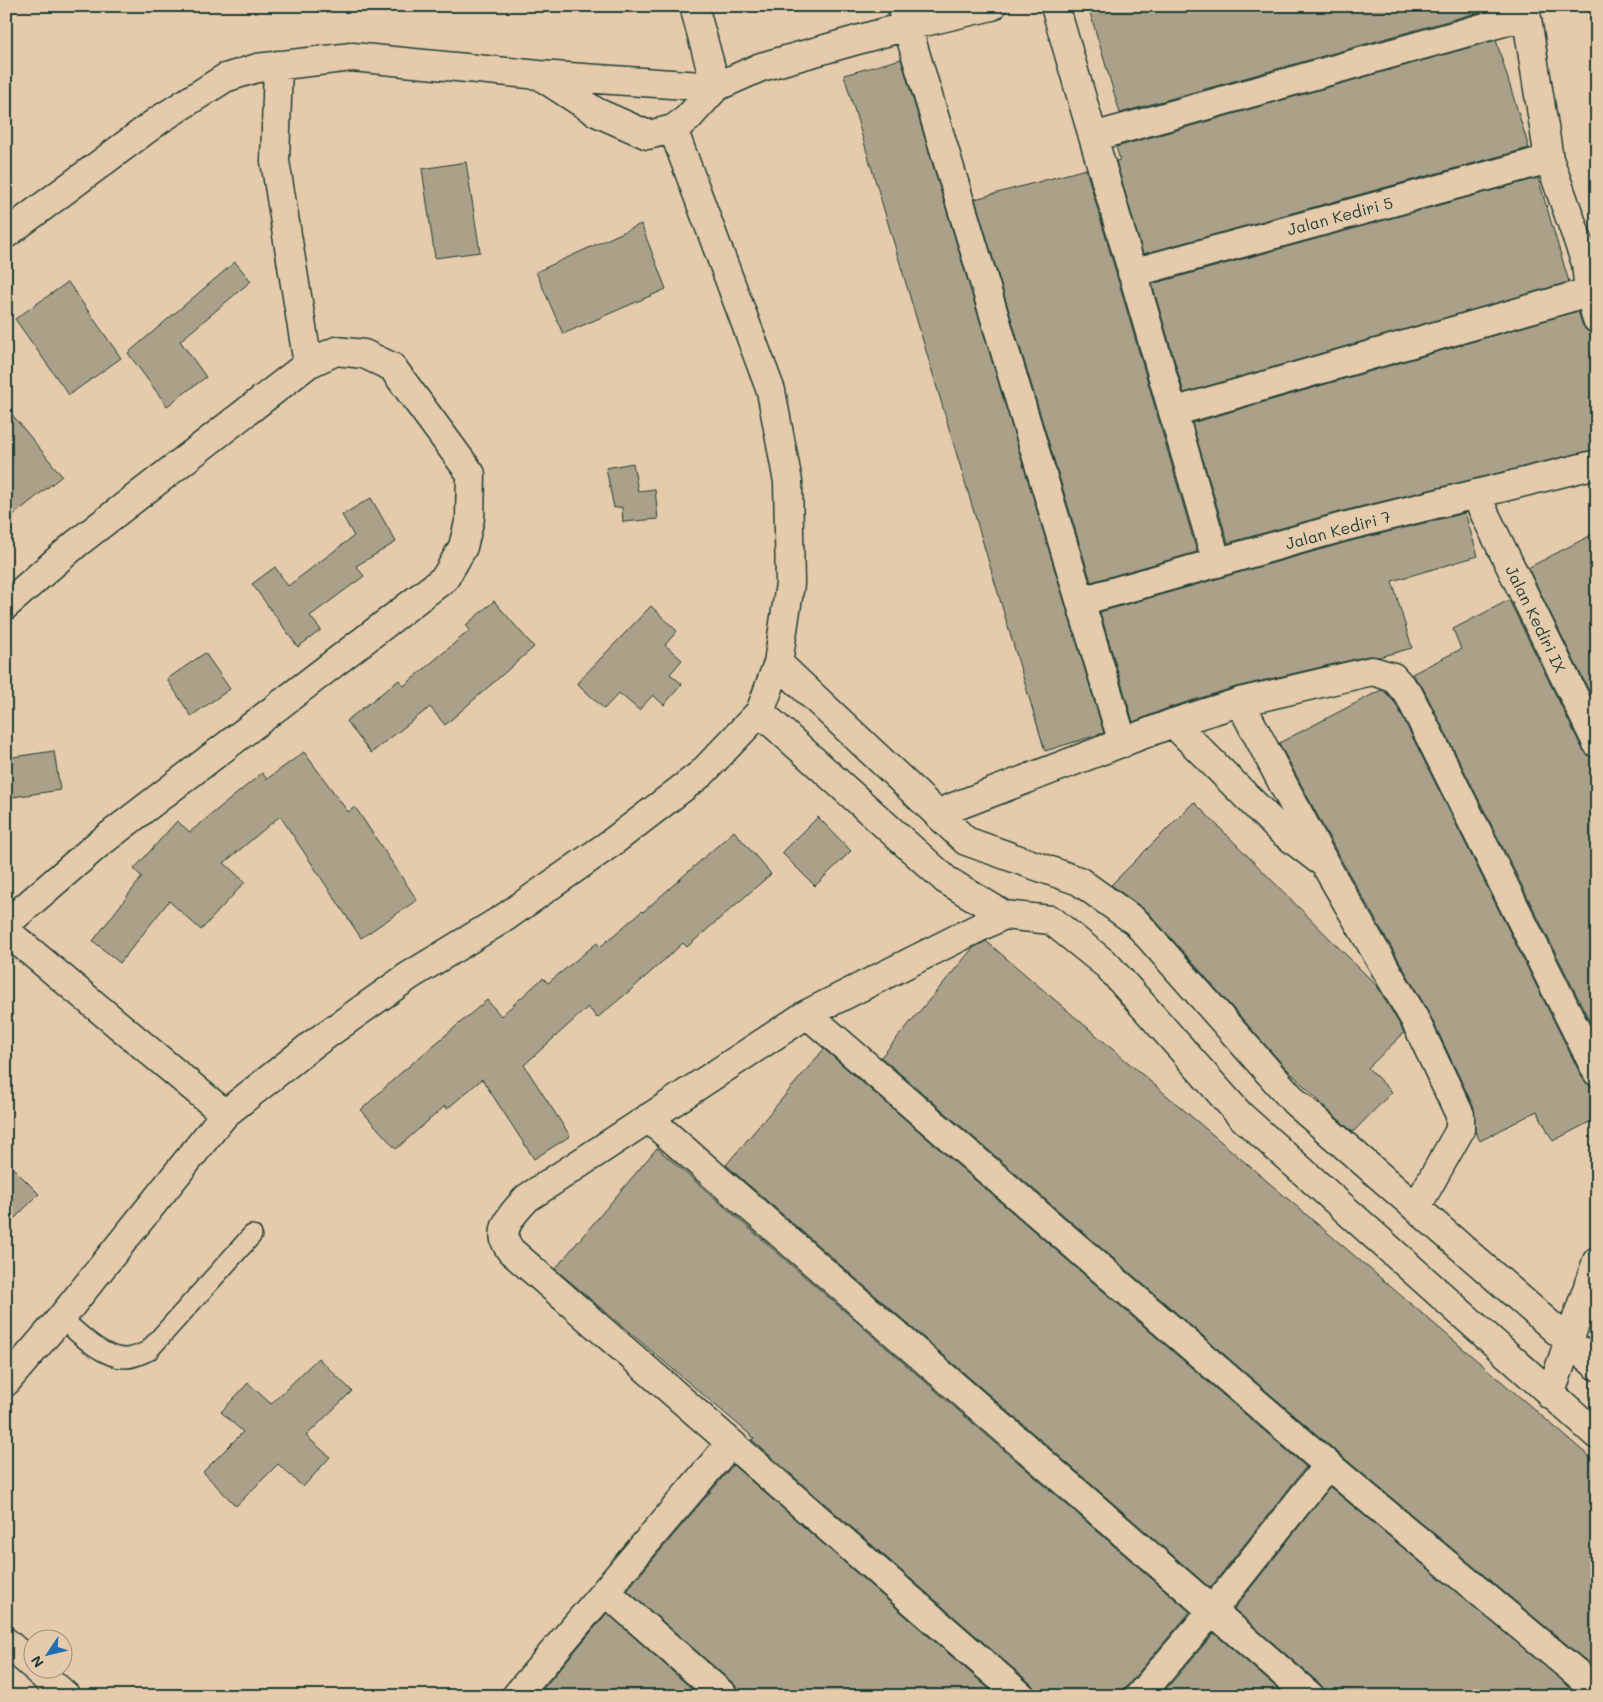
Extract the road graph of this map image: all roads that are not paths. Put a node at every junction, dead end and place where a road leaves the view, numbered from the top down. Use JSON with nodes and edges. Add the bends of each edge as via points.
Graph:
{"nodes":[{"id":1,"x":694,"y":6,"type":"edge"},
{"id":2,"x":992,"y":6,"type":"edge"},
{"id":3,"x":1055,"y":6,"type":"edge"},
{"id":4,"x":1525,"y":11,"type":"edge"},
{"id":5,"x":904,"y":16,"type":"edge"},
{"id":6,"x":278,"y":65,"type":"junction"},
{"id":7,"x":539,"y":75,"type":"junction"},
{"id":8,"x":716,"y":87,"type":"junction"},
{"id":9,"x":673,"y":129,"type":"junction"},
{"id":10,"x":1093,"y":137,"type":"junction"},
{"id":11,"x":1549,"y":159,"type":"junction"},
{"id":12,"x":6,"y":234,"type":"edge"},
{"id":13,"x":1591,"y":261,"type":"edge"},
{"id":14,"x":1132,"y":273,"type":"junction"},
{"id":15,"x":1589,"y":292,"type":"junction"},
{"id":16,"x":1597,"y":319,"type":"edge"},
{"id":17,"x":308,"y":364,"type":"junction"},
{"id":18,"x":1173,"y":412,"type":"junction"},
{"id":19,"x":1597,"y":464,"type":"edge"},
{"id":20,"x":1475,"y":494,"type":"junction"},
{"id":21,"x":1217,"y":563,"type":"junction"},
{"id":22,"x":1081,"y":601,"type":"junction"},
{"id":23,"x":6,"y":605,"type":"edge"},
{"id":24,"x":778,"y":663,"type":"junction"},
{"id":25,"x":1240,"y":702,"type":"junction"},
{"id":26,"x":760,"y":712,"type":"junction"},
{"id":27,"x":1173,"y":723,"type":"junction"},
{"id":28,"x":1123,"y":743,"type":"junction"},
{"id":29,"x":1597,"y":743,"type":"edge"},
{"id":30,"x":938,"y":814,"type":"junction"},
{"id":31,"x":1326,"y":866,"type":"junction"},
{"id":32,"x":1004,"y":915,"type":"junction"},
{"id":33,"x":6,"y":924,"type":"edge"},
{"id":34,"x":6,"y":931,"type":"edge"},
{"id":35,"x":807,"y":1014,"type":"junction"},
{"id":36,"x":1597,"y":1072,"type":"edge"},
{"id":37,"x":225,"y":1114,"type":"junction"},
{"id":38,"x":648,"y":1118,"type":"junction"},
{"id":39,"x":1416,"y":1208,"type":"junction"},
{"id":40,"x":252,"y":1235,"type":"dead end"},
{"id":41,"x":1597,"y":1261,"type":"edge"},
{"id":42,"x":61,"y":1318,"type":"junction"},
{"id":43,"x":1568,"y":1342,"type":"junction"},
{"id":44,"x":1597,"y":1366,"type":"edge"},
{"id":45,"x":6,"y":1382,"type":"edge"},
{"id":46,"x":1550,"y":1395,"type":"junction"},
{"id":47,"x":1597,"y":1435,"type":"edge"},
{"id":48,"x":730,"y":1444,"type":"junction"},
{"id":49,"x":1328,"y":1465,"type":"junction"},
{"id":50,"x":605,"y":1591,"type":"junction"},
{"id":51,"x":1212,"y":1611,"type":"junction"},
{"id":52,"x":6,"y":1642,"type":"edge"},
{"id":53,"x":22,"y":1656,"type":"edge"},
{"id":54,"x":48,"y":1680,"type":"edge"},
{"id":55,"x":1597,"y":1690,"type":"edge"},
{"id":56,"x":66,"y":1696,"type":"edge"},
{"id":57,"x":516,"y":1696,"type":"edge"},
{"id":58,"x":724,"y":1696,"type":"edge"},
{"id":59,"x":1021,"y":1696,"type":"edge"},
{"id":60,"x":1139,"y":1696,"type":"edge"},
{"id":61,"x":1310,"y":1696,"type":"edge"}],
"edges":[{"from":1,"to":8,"type":"street"},
{"from":2,"to":5,"type":"street"},
{"from":3,"to":10,"type":"street"},
{"from":4,"to":10,"type":"street"},
{"from":4,"to":11,"type":"street"},
{"from":5,"to":8,"type":"street","via":[[761,67]]},
{"from":5,"to":22,"type":"street"},
{"from":6,"to":7,"type":"street","via":[[352,57]]},
{"from":6,"to":12,"type":"street","via":[[225,78],[159,120]]},
{"from":6,"to":17,"type":"street","via":[[275,161]]},
{"from":7,"to":8,"type":"street"},
{"from":7,"to":9,"type":"street","via":[[596,112],[648,135]]},
{"from":8,"to":9,"type":"street","via":[[687,119]]},
{"from":9,"to":24,"type":"street","via":[[771,391],[788,482],[790,584]]},
{"from":10,"to":14,"type":"street"},
{"from":11,"to":13,"type":"street"},
{"from":11,"to":14,"type":"street","name":"Jalan Kediri 5"},
{"from":13,"to":15,"type":"street"},
{"from":14,"to":18,"type":"street"},
{"from":15,"to":16,"type":"street"},
{"from":15,"to":18,"type":"street"},
{"from":17,"to":23,"type":"street","via":[[76,544]]},
{"from":17,"to":33,"type":"street","via":[[336,352],[364,354],[392,367],[471,474],[470,518],[462,547],[445,578],[96,846]]},
{"from":18,"to":21,"type":"street"},
{"from":19,"to":20,"type":"street","name":"Jalan Kediri 7"},
{"from":20,"to":21,"type":"street","name":"Jalan Kediri 7"},
{"from":20,"to":29,"type":"street","name":"Jalan Kediri IX"},
{"from":21,"to":22,"type":"street","name":"Jalan Kediri 7"},
{"from":22,"to":28,"type":"street"},
{"from":24,"to":26,"type":"street"},
{"from":24,"to":30,"type":"street"},
{"from":25,"to":27,"type":"street"},
{"from":25,"to":31,"type":"street"},
{"from":25,"to":36,"type":"street","via":[[1372,671],[1394,677],[1409,695]]},
{"from":26,"to":32,"type":"street","via":[[946,880]]},
{"from":26,"to":37,"type":"street","via":[[702,773],[611,843],[504,918],[410,976],[312,1045]]},
{"from":27,"to":28,"type":"street"},
{"from":27,"to":31,"type":"street","via":[[1279,829]]},
{"from":28,"to":30,"type":"street"},
{"from":30,"to":39,"type":"street","via":[[966,841],[1079,881],[1136,922],[1295,1102]]},
{"from":31,"to":39,"type":"street","via":[[1414,1018],[1460,1115],[1460,1130]]},
{"from":32,"to":35,"type":"street"},
{"from":32,"to":46,"type":"street","via":[[1052,920],[1108,966],[1240,1116]]},
{"from":34,"to":37,"type":"street"},
{"from":35,"to":38,"type":"street"},
{"from":35,"to":49,"type":"street"},
{"from":37,"to":42,"type":"street"},
{"from":38,"to":48,"type":"street","via":[[527,1198],[506,1226],[504,1240],[511,1251]]},
{"from":38,"to":51,"type":"street"},
{"from":39,"to":43,"type":"street"},
{"from":40,"to":42,"type":"lane","via":[[148,1351],[136,1357],[114,1357],[100,1350]]},
{"from":41,"to":43,"type":"street"},
{"from":42,"to":45,"type":"street"},
{"from":43,"to":44,"type":"street"},
{"from":43,"to":46,"type":"street"},
{"from":46,"to":47,"type":"street"},
{"from":48,"to":50,"type":"street"},
{"from":48,"to":59,"type":"street"},
{"from":49,"to":51,"type":"street"},
{"from":49,"to":55,"type":"street"},
{"from":50,"to":57,"type":"street"},
{"from":50,"to":58,"type":"street"},
{"from":51,"to":60,"type":"street"},
{"from":51,"to":61,"type":"street"},
{"from":52,"to":53,"type":"street"},
{"from":54,"to":56,"type":"street"}]}
